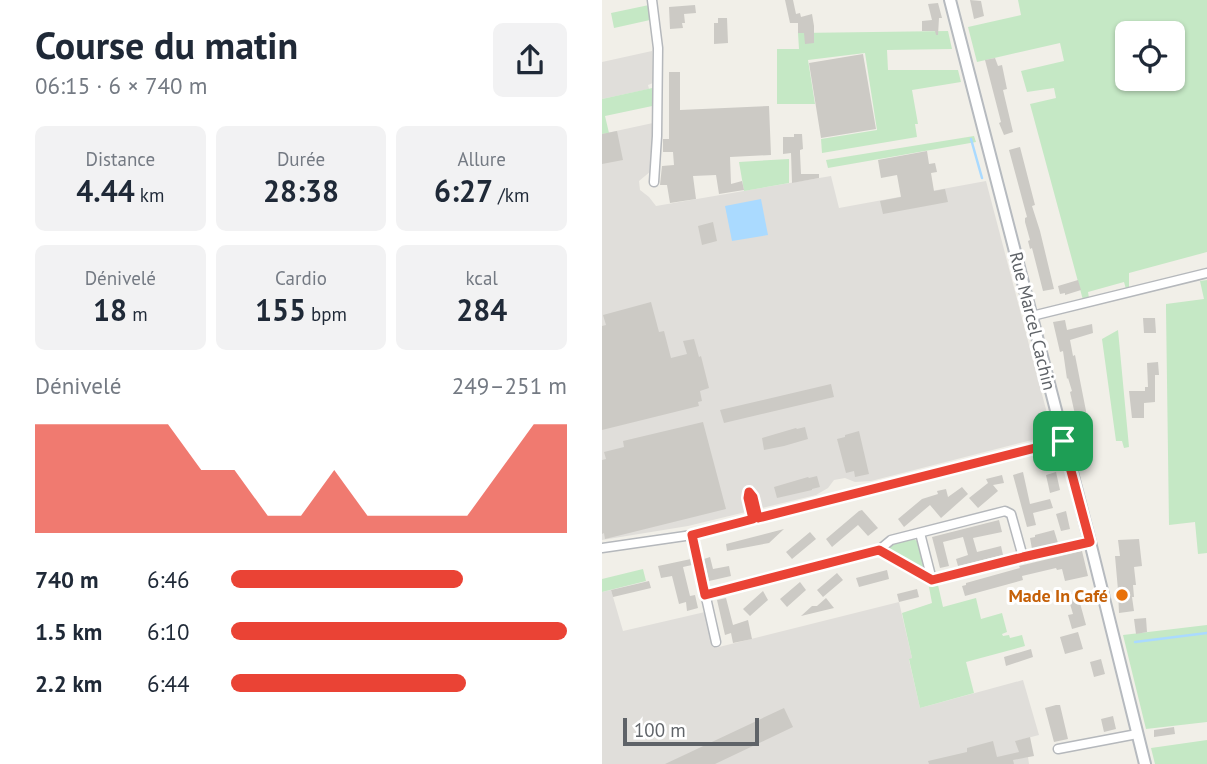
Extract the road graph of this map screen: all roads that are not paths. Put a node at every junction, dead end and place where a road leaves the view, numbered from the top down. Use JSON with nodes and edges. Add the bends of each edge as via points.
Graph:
{"nodes":[{"id":1,"x":652,"y":0,"type":"edge"},
{"id":2,"x":950,"y":0,"type":"edge"},
{"id":3,"x":654,"y":182,"type":"dead end"},
{"id":4,"x":1207,"y":273,"type":"edge"},
{"id":5,"x":1032,"y":316,"type":"junction"},
{"id":6,"x":1063,"y":441,"type":"junction"},
{"id":7,"x":756,"y":518,"type":"junction"},
{"id":8,"x":920,"y":533,"type":"junction"},
{"id":9,"x":692,"y":535,"type":"junction"},
{"id":10,"x":1090,"y":542,"type":"junction"},
{"id":11,"x":602,"y":548,"type":"edge"},
{"id":12,"x":879,"y":550,"type":"junction"},
{"id":13,"x":1023,"y":557,"type":"junction"},
{"id":14,"x":932,"y":580,"type":"junction"},
{"id":15,"x":705,"y":595,"type":"junction"},
{"id":16,"x":716,"y":642,"type":"dead end"},
{"id":17,"x":1137,"y":733,"type":"junction"},
{"id":18,"x":1058,"y":750,"type":"dead end"},
{"id":19,"x":1145,"y":764,"type":"edge"}],
"edges":[{"from":1,"to":3,"type":"street","via":[[658,48]]},
{"from":2,"to":5,"type":"street","name":"Rue Marcel Cachin"},
{"from":4,"to":5,"type":"street"},
{"from":5,"to":6,"type":"street","name":"Rue Marcel Cachin"},
{"from":6,"to":7,"type":"street"},
{"from":6,"to":10,"type":"street","name":"Rue Marcel Cachin"},
{"from":7,"to":7,"type":"lane","via":[[753,497],[749,492],[748,498]]},
{"from":7,"to":9,"type":"street"},
{"from":8,"to":12,"type":"street","via":[[891,540]]},
{"from":8,"to":13,"type":"street","via":[[1007,511]]},
{"from":8,"to":14,"type":"street"},
{"from":9,"to":11,"type":"street"},
{"from":9,"to":15,"type":"street"},
{"from":10,"to":13,"type":"street"},
{"from":10,"to":17,"type":"street","name":"Rue Marcel Cachin"},
{"from":12,"to":14,"type":"street"},
{"from":12,"to":15,"type":"street"},
{"from":13,"to":14,"type":"street"},
{"from":15,"to":16,"type":"street"},
{"from":17,"to":18,"type":"street"},
{"from":17,"to":19,"type":"street","name":"Rue Marcel Cachin"}]}
